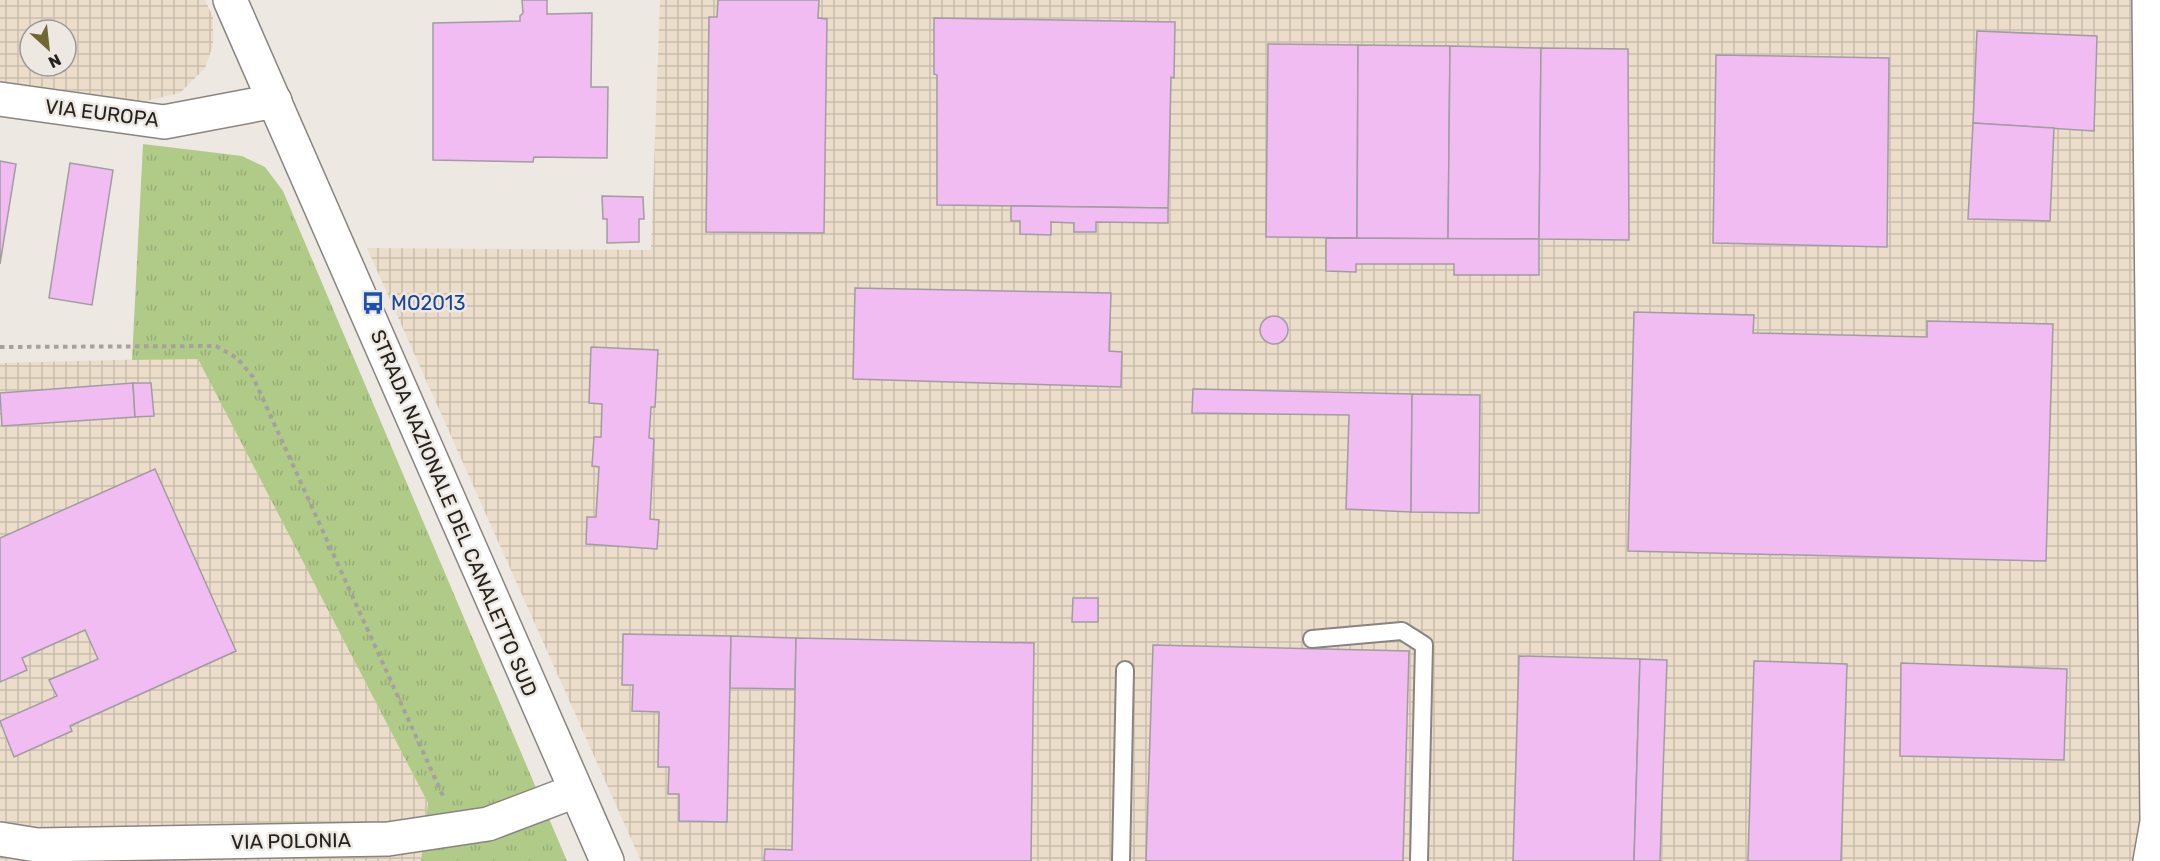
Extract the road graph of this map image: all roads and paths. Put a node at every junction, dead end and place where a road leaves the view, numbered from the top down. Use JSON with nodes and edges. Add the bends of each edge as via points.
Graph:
{"nodes":[{"id":1,"x":2149,"y":0,"type":"edge"},
{"id":2,"x":234,"y":2,"type":"edge"},
{"id":3,"x":2155,"y":85,"type":"edge"},
{"id":4,"x":0,"y":99,"type":"edge"},
{"id":5,"x":275,"y":101,"type":"junction"},
{"id":6,"x":0,"y":347,"type":"edge"},
{"id":7,"x":2157,"y":484,"type":"edge"},
{"id":8,"x":1312,"y":639,"type":"dead end"},
{"id":9,"x":1125,"y":670,"type":"dead end"},
{"id":10,"x":575,"y":791,"type":"junction"},
{"id":11,"x":458,"y":829,"type":"junction"},
{"id":12,"x":0,"y":839,"type":"edge"},
{"id":13,"x":608,"y":861,"type":"edge"},
{"id":14,"x":1122,"y":861,"type":"edge"},
{"id":15,"x":1419,"y":861,"type":"edge"},
{"id":16,"x":2150,"y":861,"type":"edge"}],
"edges":[{"from":1,"to":3,"type":"street"},
{"from":2,"to":5,"type":"street","name":"STRADA NAZIONALE DEL CANALETTO SUD"},
{"from":3,"to":7,"type":"street"},
{"from":4,"to":5,"type":"street","name":"VIA EUROPA","via":[[164,122]]},
{"from":5,"to":10,"type":"street","name":"STRADA NAZIONALE DEL CANALETTO SUD"},
{"from":6,"to":11,"type":"path","via":[[216,346],[237,357],[253,377]]},
{"from":7,"to":16,"type":"street","via":[[2157,822]]},
{"from":8,"to":15,"type":"lane","via":[[1402,631],[1424,645]]},
{"from":9,"to":14,"type":"lane"},
{"from":10,"to":11,"type":"street","name":"VIA POLONIA","via":[[488,824]]},
{"from":10,"to":13,"type":"street","name":"STRADA NAZIONALE DEL CANALETTO SUD"},
{"from":11,"to":12,"type":"street","name":"VIA POLONIA","via":[[388,839],[37,844]]}]}
